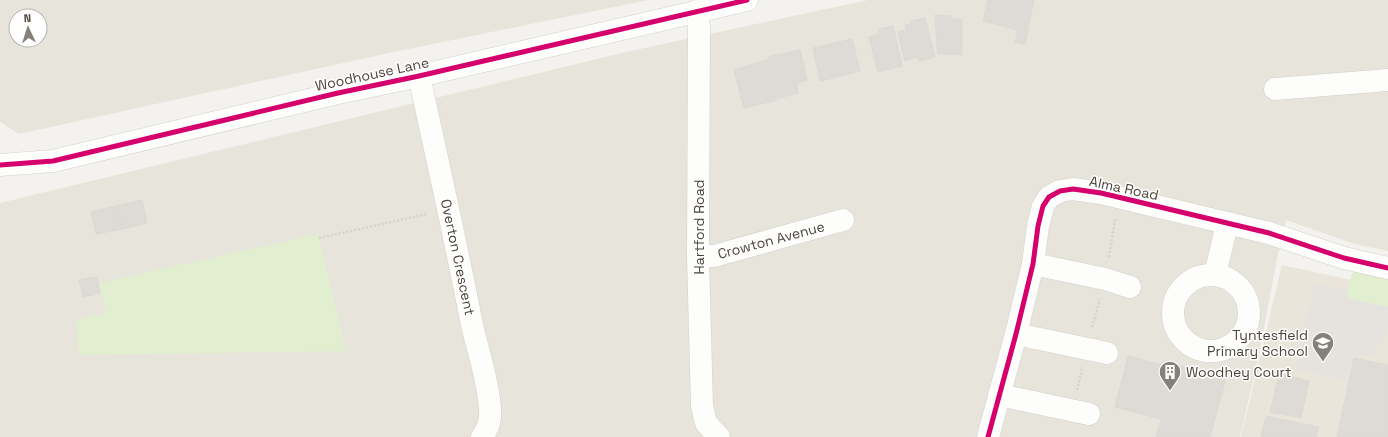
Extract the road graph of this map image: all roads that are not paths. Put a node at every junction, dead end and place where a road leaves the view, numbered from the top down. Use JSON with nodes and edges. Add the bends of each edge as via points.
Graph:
{"nodes":[{"id":1,"x":747,"y":0,"type":"edge"},
{"id":2,"x":671,"y":8,"type":"edge"},
{"id":3,"x":697,"y":11,"type":"junction"},
{"id":4,"x":418,"y":76,"type":"junction"},
{"id":5,"x":1388,"y":80,"type":"edge"},
{"id":6,"x":1275,"y":89,"type":"dead end"},
{"id":7,"x":0,"y":165,"type":"edge"},
{"id":8,"x":843,"y":220,"type":"dead end"},
{"id":9,"x":1227,"y":224,"type":"junction"},
{"id":10,"x":698,"y":257,"type":"junction"},
{"id":11,"x":1033,"y":264,"type":"junction"},
{"id":12,"x":1388,"y":268,"type":"edge"},
{"id":13,"x":1215,"y":275,"type":"dead end"},
{"id":14,"x":1130,"y":287,"type":"dead end"},
{"id":15,"x":1016,"y":334,"type":"junction"},
{"id":16,"x":1097,"y":350,"type":"road end"},
{"id":17,"x":999,"y":396,"type":"junction"},
{"id":18,"x":1081,"y":412,"type":"road end"},
{"id":19,"x":482,"y":437,"type":"edge"},
{"id":20,"x":719,"y":437,"type":"edge"},
{"id":21,"x":988,"y":437,"type":"edge"}],
"edges":[{"from":1,"to":3,"type":"street","name":"Woodhouse Lane"},
{"from":2,"to":3,"type":"street","name":"Woodhouse Lane"},
{"from":2,"to":4,"type":"street","name":"Woodhouse Lane"},
{"from":3,"to":10,"type":"street","name":"Hartford Road"},
{"from":4,"to":7,"type":"street","name":"Woodhouse Lane","via":[[53,161]]},
{"from":4,"to":19,"type":"street","name":"Overton Crescent","via":[[488,395],[488,428]]},
{"from":5,"to":6,"type":"street"},
{"from":8,"to":10,"type":"street","name":"Crowton Avenue","via":[[714,256]]},
{"from":9,"to":11,"type":"street","name":"Alma Road","via":[[1101,193],[1073,189],[1060,191],[1049,197],[1043,206]]},
{"from":9,"to":12,"type":"street","name":"Alma Road","via":[[1269,233],[1344,258]]},
{"from":9,"to":13,"type":"street"},
{"from":10,"to":20,"type":"street","name":"Hartford Road","via":[[702,406],[706,423]]},
{"from":11,"to":14,"type":"street"},
{"from":11,"to":15,"type":"street","name":"Alma Road"},
{"from":15,"to":16,"type":"street"},
{"from":15,"to":17,"type":"street","name":"Alma Road"},
{"from":17,"to":18,"type":"street"},
{"from":17,"to":21,"type":"street","name":"Alma Road"}]}
